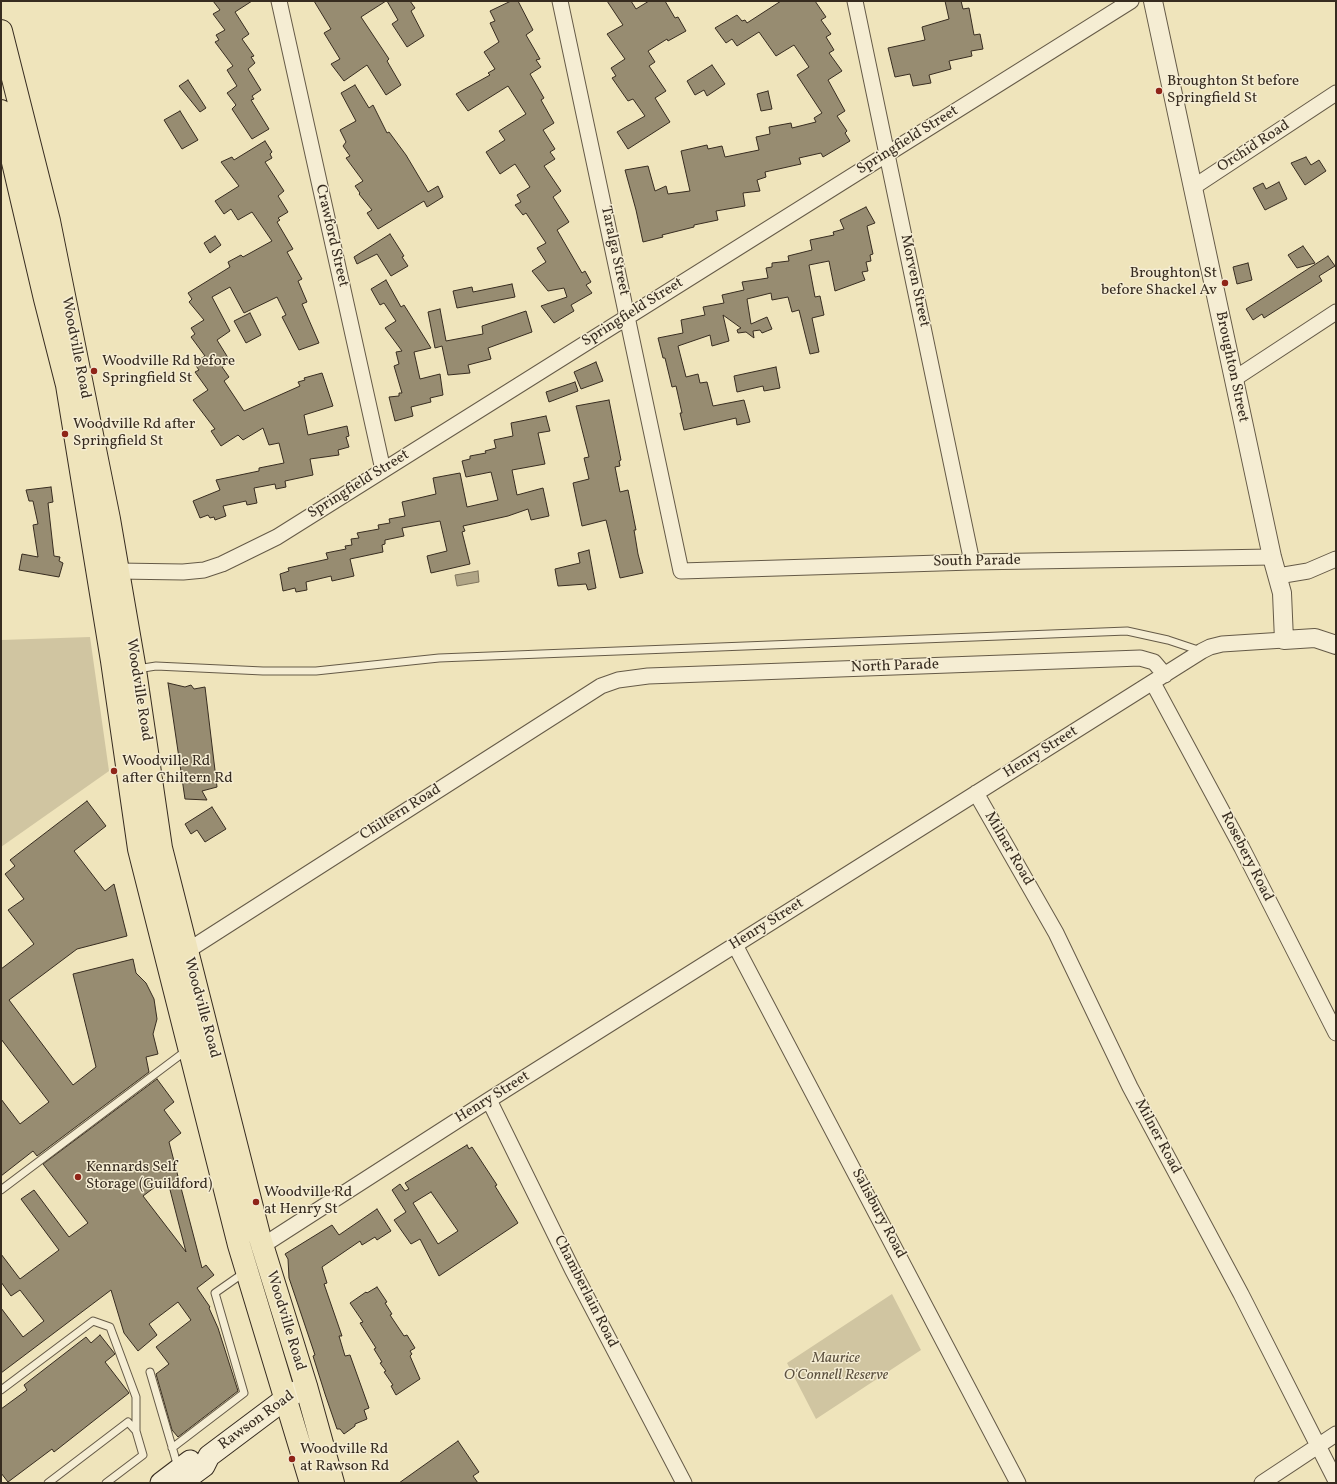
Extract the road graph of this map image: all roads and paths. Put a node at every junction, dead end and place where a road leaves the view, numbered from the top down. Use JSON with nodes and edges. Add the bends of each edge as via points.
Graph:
{"nodes":[{"id":1,"x":279,"y":1,"type":"edge"},
{"id":2,"x":560,"y":1,"type":"edge"},
{"id":3,"x":855,"y":1,"type":"edge"},
{"id":4,"x":1130,"y":1,"type":"edge"},
{"id":5,"x":1153,"y":1,"type":"edge"},
{"id":6,"x":1,"y":32,"type":"edge"},
{"id":7,"x":1336,"y":93,"type":"edge"},
{"id":8,"x":2,"y":115,"type":"edge"},
{"id":9,"x":888,"y":153,"type":"junction"},
{"id":10,"x":1192,"y":188,"type":"junction"},
{"id":11,"x":1336,"y":312,"type":"edge"},
{"id":12,"x":628,"y":315,"type":"junction"},
{"id":13,"x":1234,"y":379,"type":"junction"},
{"id":14,"x":383,"y":470,"type":"junction"},
{"id":15,"x":1272,"y":557,"type":"junction"},
{"id":16,"x":1336,"y":559,"type":"edge"},
{"id":17,"x":972,"y":562,"type":"junction"},
{"id":18,"x":118,"y":571,"type":"junction"},
{"id":19,"x":682,"y":571,"type":"joint"},
{"id":20,"x":1280,"y":584,"type":"junction"},
{"id":21,"x":1284,"y":640,"type":"junction"},
{"id":22,"x":1336,"y":645,"type":"edge"},
{"id":23,"x":1202,"y":652,"type":"junction"},
{"id":24,"x":134,"y":662,"type":"junction"},
{"id":25,"x":1159,"y":679,"type":"junction"},
{"id":26,"x":618,"y":680,"type":"joint"},
{"id":27,"x":976,"y":793,"type":"junction"},
{"id":28,"x":735,"y":945,"type":"junction"},
{"id":29,"x":186,"y":951,"type":"junction"},
{"id":30,"x":1336,"y":1033,"type":"edge"},
{"id":31,"x":189,"y":1049,"type":"junction"},
{"id":32,"x":489,"y":1100,"type":"junction"},
{"id":33,"x":1,"y":1190,"type":"edge"},
{"id":34,"x":262,"y":1246,"type":"junction"},
{"id":35,"x":247,"y":1270,"type":"junction"},
{"id":36,"x":150,"y":1372,"type":"dead end"},
{"id":37,"x":306,"y":1386,"type":"junction"},
{"id":38,"x":1,"y":1390,"type":"edge"},
{"id":39,"x":285,"y":1399,"type":"junction"},
{"id":40,"x":136,"y":1431,"type":"junction"},
{"id":41,"x":1336,"y":1434,"type":"edge"},
{"id":42,"x":1319,"y":1446,"type":"junction"},
{"id":43,"x":172,"y":1448,"type":"junction"},
{"id":44,"x":180,"y":1476,"type":"edge"},
{"id":45,"x":1336,"y":1482,"type":"edge"},
{"id":46,"x":48,"y":1483,"type":"edge"},
{"id":47,"x":106,"y":1483,"type":"edge"},
{"id":48,"x":160,"y":1483,"type":"edge"},
{"id":49,"x":311,"y":1483,"type":"edge"},
{"id":50,"x":333,"y":1483,"type":"edge"},
{"id":51,"x":684,"y":1483,"type":"edge"},
{"id":52,"x":1018,"y":1483,"type":"edge"},
{"id":53,"x":1262,"y":1483,"type":"edge"}],
"edges":[{"from":1,"to":14,"type":"street","name":"Crawford Street"},
{"from":2,"to":12,"type":"street","name":"Taralga Street"},
{"from":3,"to":9,"type":"street","name":"Morven Street"},
{"from":4,"to":9,"type":"street","name":"Springfield Street"},
{"from":5,"to":10,"type":"street","name":"Broughton Street"},
{"from":6,"to":18,"type":"main road","name":"Woodville Road","via":[[49,221]]},
{"from":7,"to":10,"type":"street","name":"Orchid Road"},
{"from":8,"to":31,"type":"main road","name":"Woodville Road","via":[[67,385],[112,661],[139,849]]},
{"from":9,"to":12,"type":"street","name":"Springfield Street"},
{"from":9,"to":17,"type":"street","name":"Morven Street"},
{"from":10,"to":13,"type":"street","name":"Broughton Street"},
{"from":11,"to":13,"type":"street"},
{"from":12,"to":14,"type":"street","name":"Springfield Street"},
{"from":12,"to":19,"type":"street","name":"Taralga Street"},
{"from":13,"to":15,"type":"street","name":"Broughton Street"},
{"from":14,"to":18,"type":"street","name":"Springfield Street","via":[[277,536],[222,564],[204,570],[183,572]]},
{"from":15,"to":17,"type":"street","name":"South Parade"},
{"from":15,"to":20,"type":"street","name":"Broughton Street"},
{"from":16,"to":20,"type":"street"},
{"from":17,"to":19,"type":"street","name":"South Parade"},
{"from":18,"to":24,"type":"main road","name":"Woodville Road"},
{"from":20,"to":21,"type":"street","name":"Broughton Street"},
{"from":21,"to":22,"type":"street","via":[[1315,638]]},
{"from":21,"to":23,"type":"street","name":"Henry Street","via":[[1222,644]]},
{"from":23,"to":24,"type":"lane","via":[[1168,640],[1127,631],[439,658],[316,671],[156,666]]},
{"from":23,"to":25,"type":"street","name":"Henry Street"},
{"from":24,"to":29,"type":"main road","name":"Woodville Road","via":[[161,848]]},
{"from":25,"to":26,"type":"street","name":"North Parade","via":[[1154,662],[1140,658],[648,676]]},
{"from":25,"to":27,"type":"street","name":"Henry Street"},
{"from":25,"to":30,"type":"street","name":"Rosebery Road","via":[[1238,842]]},
{"from":26,"to":29,"type":"street","name":"Chiltern Road","via":[[601,686]]},
{"from":27,"to":28,"type":"street","name":"Henry Street"},
{"from":27,"to":42,"type":"street","name":"Milner Road","via":[[1056,934],[1130,1087]]},
{"from":28,"to":32,"type":"street","name":"Henry Street"},
{"from":28,"to":52,"type":"street","name":"Salisbury Road"},
{"from":29,"to":34,"type":"main road","name":"Woodville Road"},
{"from":31,"to":33,"type":"lane"},
{"from":31,"to":35,"type":"main road","name":"Woodville Road"},
{"from":32,"to":34,"type":"street","name":"Henry Street"},
{"from":32,"to":51,"type":"street","name":"Chamberlain Road","via":[[572,1269]]},
{"from":34,"to":37,"type":"main road","name":"Woodville Road"},
{"from":35,"to":39,"type":"main road","name":"Woodville Road"},
{"from":35,"to":43,"type":"lane","via":[[215,1293],[244,1393]]},
{"from":36,"to":43,"type":"lane"},
{"from":37,"to":39,"type":"main road","name":"Rawson Road"},
{"from":37,"to":50,"type":"main road","name":"Woodville Road"},
{"from":38,"to":40,"type":"lane","via":[[93,1322],[110,1327],[136,1397]]},
{"from":39,"to":44,"type":"main road","name":"Rawson Road","via":[[209,1456],[204,1466]]},
{"from":39,"to":49,"type":"main road","name":"Woodville Road"},
{"from":40,"to":46,"type":"lane","via":[[128,1422]]},
{"from":40,"to":47,"type":"lane","via":[[143,1455]]},
{"from":41,"to":42,"type":"street"},
{"from":42,"to":45,"type":"street","name":"Milner Road"},
{"from":42,"to":53,"type":"street"},
{"from":43,"to":44,"type":"lane"},
{"from":44,"to":48,"type":"main road","name":"Rawson Road"}]}
